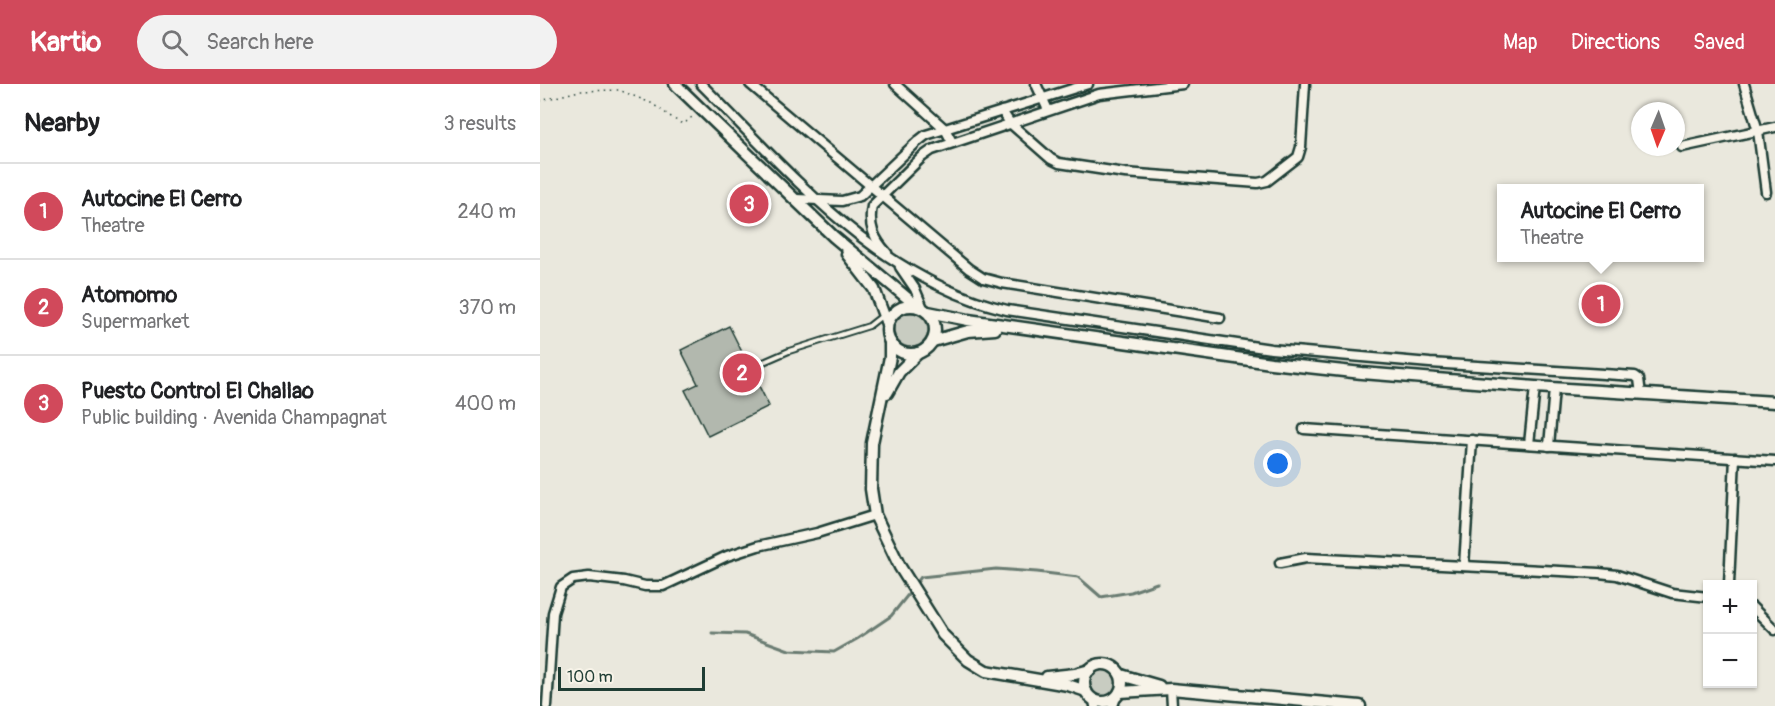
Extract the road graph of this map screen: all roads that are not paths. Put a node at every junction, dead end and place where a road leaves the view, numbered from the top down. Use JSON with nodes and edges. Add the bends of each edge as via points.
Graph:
{"nodes":[{"id":1,"x":675,"y":84,"type":"edge"},
{"id":2,"x":701,"y":84,"type":"edge"},
{"id":3,"x":750,"y":84,"type":"edge"},
{"id":4,"x":895,"y":84,"type":"edge"},
{"id":5,"x":1036,"y":84,"type":"edge"},
{"id":6,"x":1088,"y":84,"type":"edge"},
{"id":7,"x":1183,"y":84,"type":"edge"},
{"id":8,"x":1305,"y":84,"type":"edge"},
{"id":9,"x":1744,"y":84,"type":"edge"},
{"id":10,"x":1133,"y":87,"type":"edge"},
{"id":11,"x":1042,"y":98,"type":"junction"},
{"id":12,"x":1048,"y":110,"type":"junction"},
{"id":13,"x":1002,"y":111,"type":"junction"},
{"id":14,"x":1010,"y":123,"type":"junction"},
{"id":15,"x":1775,"y":127,"type":"edge"},
{"id":16,"x":945,"y":129,"type":"junction"},
{"id":17,"x":1758,"y":131,"type":"junction"},
{"id":18,"x":952,"y":142,"type":"junction"},
{"id":19,"x":1685,"y":146,"type":"edge"},
{"id":20,"x":871,"y":186,"type":"junction"},
{"id":21,"x":1766,"y":192,"type":"dead end"},
{"id":22,"x":883,"y":196,"type":"junction"},
{"id":23,"x":796,"y":200,"type":"junction"},
{"id":24,"x":817,"y":200,"type":"junction"},
{"id":25,"x":834,"y":237,"type":"junction"},
{"id":26,"x":898,"y":265,"type":"junction"},
{"id":27,"x":923,"y":309,"type":"junction"},
{"id":28,"x":1220,"y":318,"type":"dead end"},
{"id":29,"x":886,"y":319,"type":"junction"},
{"id":30,"x":1019,"y":327,"type":"junction"},
{"id":31,"x":933,"y":341,"type":"junction"},
{"id":32,"x":890,"y":342,"type":"junction"},
{"id":33,"x":1230,"y":344,"type":"junction"},
{"id":34,"x":1271,"y":349,"type":"junction"},
{"id":35,"x":918,"y":353,"type":"junction"},
{"id":36,"x":1231,"y":357,"type":"junction"},
{"id":37,"x":1361,"y":357,"type":"junction"},
{"id":38,"x":1272,"y":363,"type":"junction"},
{"id":39,"x":1430,"y":363,"type":"junction"},
{"id":40,"x":759,"y":364,"type":"dead end"},
{"id":41,"x":1362,"y":372,"type":"junction"},
{"id":42,"x":1430,"y":379,"type":"junction"},
{"id":43,"x":1534,"y":387,"type":"junction"},
{"id":44,"x":1554,"y":388,"type":"junction"},
{"id":45,"x":1641,"y":394,"type":"junction"},
{"id":46,"x":1775,"y":402,"type":"edge"},
{"id":47,"x":880,"y":407,"type":"junction"},
{"id":48,"x":1304,"y":429,"type":"dead end"},
{"id":49,"x":1472,"y":440,"type":"junction"},
{"id":50,"x":1529,"y":444,"type":"junction"},
{"id":51,"x":1549,"y":446,"type":"junction"},
{"id":52,"x":1735,"y":458,"type":"junction"},
{"id":53,"x":1775,"y":461,"type":"edge"},
{"id":54,"x":875,"y":515,"type":"junction"},
{"id":55,"x":1280,"y":563,"type":"dead end"},
{"id":56,"x":1464,"y":566,"type":"junction"},
{"id":57,"x":1729,"y":580,"type":"edge"},
{"id":58,"x":1703,"y":597,"type":"edge"},
{"id":59,"x":1757,"y":612,"type":"edge"},
{"id":60,"x":1775,"y":630,"type":"edge"},
{"id":61,"x":1090,"y":669,"type":"junction"},
{"id":62,"x":1121,"y":675,"type":"junction"},
{"id":63,"x":1032,"y":678,"type":"junction"},
{"id":64,"x":1170,"y":689,"type":"junction"},
{"id":65,"x":1092,"y":699,"type":"edge"},
{"id":66,"x":1117,"y":699,"type":"edge"},
{"id":67,"x":547,"y":706,"type":"edge"},
{"id":68,"x":1172,"y":706,"type":"edge"},
{"id":69,"x":1360,"y":706,"type":"edge"}],
"edges":[{"from":1,"to":23,"type":"main road"},
{"from":2,"to":24,"type":"street"},
{"from":3,"to":20,"type":"street"},
{"from":4,"to":16,"type":"street"},
{"from":5,"to":11,"type":"street"},
{"from":6,"to":11,"type":"street"},
{"from":7,"to":10,"type":"street"},
{"from":8,"to":14,"type":"street","via":[[1298,157],[1267,181],[1258,183],[1125,173],[1059,163]]},
{"from":9,"to":17,"type":"street"},
{"from":10,"to":12,"type":"street"},
{"from":11,"to":12,"type":"street"},
{"from":11,"to":13,"type":"street"},
{"from":12,"to":14,"type":"street"},
{"from":13,"to":14,"type":"street"},
{"from":13,"to":16,"type":"street"},
{"from":14,"to":18,"type":"street"},
{"from":15,"to":17,"type":"street"},
{"from":16,"to":18,"type":"street"},
{"from":16,"to":20,"type":"street","via":[[926,135]]},
{"from":17,"to":19,"type":"street"},
{"from":17,"to":21,"type":"street"},
{"from":18,"to":22,"type":"street","via":[[922,156]]},
{"from":20,"to":22,"type":"street"},
{"from":20,"to":24,"type":"street","via":[[850,200]]},
{"from":22,"to":26,"type":"street","via":[[872,206],[871,230]]},
{"from":22,"to":28,"type":"street","via":[[983,278]]},
{"from":23,"to":24,"type":"street"},
{"from":23,"to":25,"type":"main road"},
{"from":24,"to":26,"type":"street"},
{"from":25,"to":27,"type":"main road"},
{"from":25,"to":29,"type":"main road","via":[[874,289]]},
{"from":26,"to":27,"type":"street"},
{"from":26,"to":33,"type":"street","via":[[961,296],[1007,310]]},
{"from":27,"to":29,"type":"main road","via":[[910,305]]},
{"from":27,"to":30,"type":"main road"},
{"from":27,"to":31,"type":"main road","via":[[935,322]]},
{"from":29,"to":32,"type":"main road"},
{"from":29,"to":40,"type":"lane"},
{"from":30,"to":31,"type":"main road","via":[[968,331]]},
{"from":30,"to":36,"type":"main road"},
{"from":31,"to":35,"type":"main road"},
{"from":32,"to":35,"type":"main road","via":[[900,351]]},
{"from":32,"to":47,"type":"main road"},
{"from":33,"to":34,"type":"street"},
{"from":33,"to":36,"type":"street"},
{"from":34,"to":37,"type":"street"},
{"from":34,"to":38,"type":"street"},
{"from":35,"to":47,"type":"main road","via":[[899,372]]},
{"from":36,"to":38,"type":"main road"},
{"from":37,"to":39,"type":"street"},
{"from":37,"to":41,"type":"street"},
{"from":38,"to":41,"type":"main road"},
{"from":39,"to":42,"type":"street"},
{"from":39,"to":45,"type":"street","via":[[1635,376]]},
{"from":41,"to":42,"type":"main road"},
{"from":42,"to":43,"type":"main road"},
{"from":43,"to":44,"type":"main road"},
{"from":43,"to":50,"type":"street"},
{"from":44,"to":45,"type":"main road"},
{"from":44,"to":51,"type":"street"},
{"from":45,"to":46,"type":"main road"},
{"from":47,"to":54,"type":"main road","via":[[870,463]]},
{"from":48,"to":49,"type":"street"},
{"from":49,"to":50,"type":"street"},
{"from":49,"to":56,"type":"street"},
{"from":50,"to":51,"type":"street"},
{"from":51,"to":52,"type":"street"},
{"from":52,"to":53,"type":"street"},
{"from":52,"to":57,"type":"street"},
{"from":54,"to":63,"type":"main road","via":[[900,567],[957,651],[986,671]]},
{"from":54,"to":67,"type":"street","via":[[727,556],[663,586],[589,577],[573,579],[561,587],[553,613]]},
{"from":55,"to":56,"type":"street","via":[[1306,558]]},
{"from":56,"to":58,"type":"street","via":[[1617,575],[1672,593]]},
{"from":59,"to":60,"type":"street"},
{"from":61,"to":62,"type":"main road","via":[[1107,665]]},
{"from":61,"to":63,"type":"main road"},
{"from":61,"to":65,"type":"main road","via":[[1085,680]]},
{"from":62,"to":64,"type":"main road"},
{"from":62,"to":66,"type":"main road"},
{"from":63,"to":65,"type":"main road","via":[[1068,685]]},
{"from":64,"to":66,"type":"main road"},
{"from":64,"to":68,"type":"street"},
{"from":64,"to":69,"type":"main road"},
{"from":65,"to":66,"type":"main road"}]}
